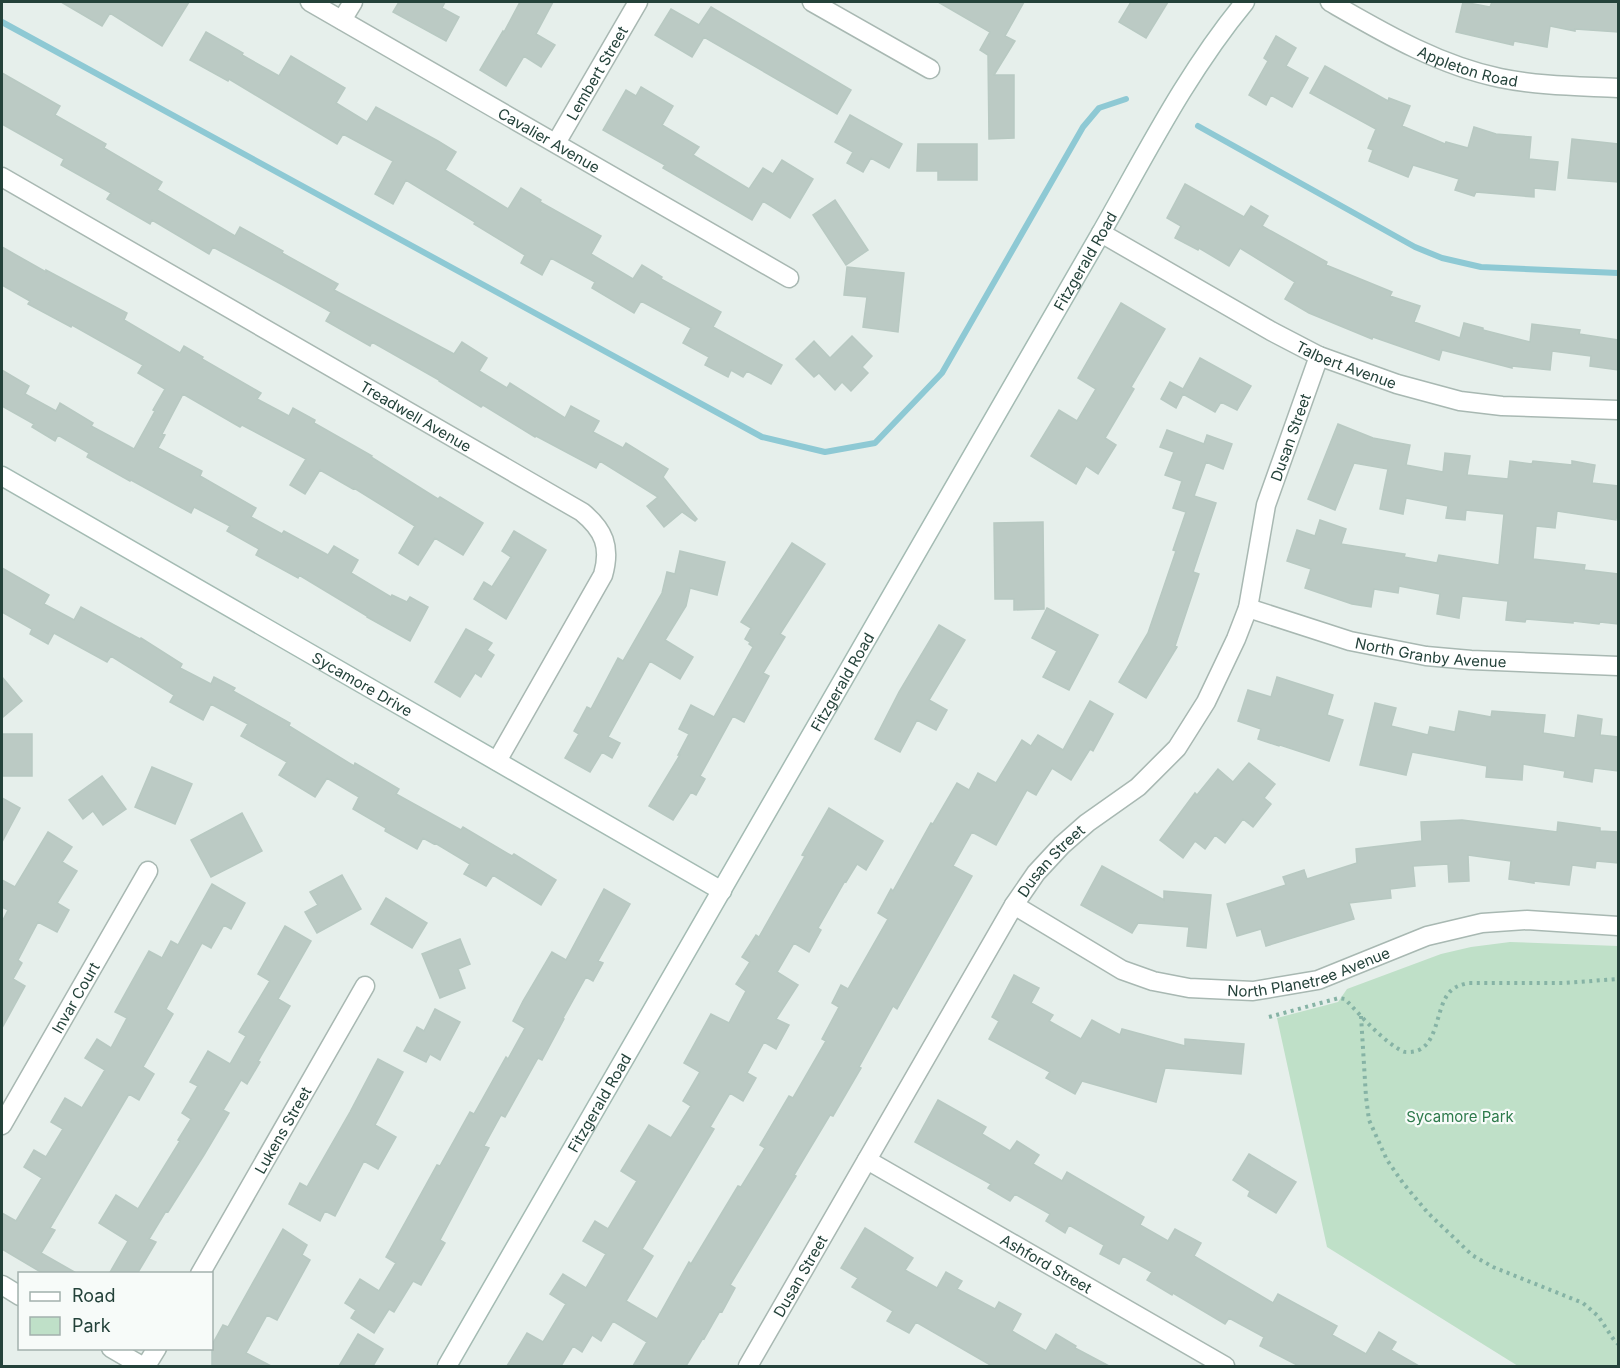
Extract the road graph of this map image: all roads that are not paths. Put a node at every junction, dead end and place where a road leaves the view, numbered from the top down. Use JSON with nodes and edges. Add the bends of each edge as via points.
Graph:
{"nodes":[{"id":1,"x":310,"y":2,"type":"edge"},
{"id":2,"x":352,"y":2,"type":"edge"},
{"id":3,"x":638,"y":2,"type":"edge"},
{"id":4,"x":812,"y":2,"type":"edge"},
{"id":5,"x":1245,"y":2,"type":"edge"},
{"id":6,"x":1330,"y":2,"type":"edge"},
{"id":7,"x":342,"y":20,"type":"junction"},
{"id":8,"x":930,"y":69,"type":"dead end"},
{"id":9,"x":1618,"y":88,"type":"edge"},
{"id":10,"x":556,"y":143,"type":"junction"},
{"id":11,"x":2,"y":177,"type":"edge"},
{"id":12,"x":1101,"y":233,"type":"junction"},
{"id":13,"x":789,"y":278,"type":"dead end"},
{"id":14,"x":1319,"y":356,"type":"junction"},
{"id":15,"x":1618,"y":410,"type":"edge"},
{"id":16,"x":2,"y":476,"type":"edge"},
{"id":17,"x":1248,"y":608,"type":"junction"},
{"id":18,"x":1618,"y":666,"type":"edge"},
{"id":19,"x":496,"y":761,"type":"junction"},
{"id":20,"x":148,"y":871,"type":"dead end"},
{"id":21,"x":722,"y":891,"type":"junction"},
{"id":22,"x":1014,"y":905,"type":"junction"},
{"id":23,"x":1618,"y":926,"type":"edge"},
{"id":24,"x":365,"y":986,"type":"dead end"},
{"id":25,"x":2,"y":1125,"type":"edge"},
{"id":26,"x":867,"y":1160,"type":"junction"},
{"id":27,"x":201,"y":1272,"type":"edge"},
{"id":28,"x":2,"y":1285,"type":"edge"},
{"id":29,"x":18,"y":1295,"type":"edge"},
{"id":30,"x":115,"y":1350,"type":"edge"},
{"id":31,"x":156,"y":1350,"type":"edge"},
{"id":32,"x":144,"y":1366,"type":"edge"},
{"id":33,"x":447,"y":1366,"type":"edge"},
{"id":34,"x":748,"y":1366,"type":"edge"},
{"id":35,"x":1225,"y":1366,"type":"edge"}],
"edges":[{"from":1,"to":7,"type":"street","name":"Cavalier Avenue"},
{"from":2,"to":7,"type":"street"},
{"from":3,"to":10,"type":"street","name":"Lembert Street"},
{"from":4,"to":8,"type":"street"},
{"from":5,"to":12,"type":"street","name":"Fitzgerald Road","via":[[1175,102]]},
{"from":6,"to":9,"type":"street","name":"Appleton Road","via":[[1440,60],[1500,78]]},
{"from":7,"to":10,"type":"street","name":"Cavalier Avenue"},
{"from":10,"to":13,"type":"street","name":"Cavalier Avenue"},
{"from":11,"to":19,"type":"street","name":"Treadwell Avenue","via":[[594,521],[606,547],[603,575]]},
{"from":12,"to":14,"type":"street","name":"Talbert Avenue"},
{"from":12,"to":21,"type":"street","name":"Fitzgerald Road"},
{"from":14,"to":15,"type":"street","name":"Talbert Avenue","via":[[1398,384],[1460,400],[1502,406]]},
{"from":14,"to":17,"type":"street","name":"Dusan Street","via":[[1266,505]]},
{"from":16,"to":19,"type":"street","name":"Sycamore Drive"},
{"from":17,"to":18,"type":"street","name":"North Granby Avenue","via":[[1350,641],[1426,656]]},
{"from":17,"to":22,"type":"street","name":"Dusan Street","via":[[1206,702],[1177,748],[1138,787],[1062,845]]},
{"from":19,"to":21,"type":"street","name":"Sycamore Drive"},
{"from":20,"to":25,"type":"street","name":"Invar Court"},
{"from":21,"to":33,"type":"street","name":"Fitzgerald Road"},
{"from":22,"to":23,"type":"street","name":"North Planetree Avenue","via":[[1122,970],[1189,988],[1253,991],[1318,980],[1427,936],[1482,923]]},
{"from":22,"to":26,"type":"street","name":"Dusan Street"},
{"from":24,"to":27,"type":"street","name":"Lukens Street"},
{"from":26,"to":34,"type":"street","name":"Dusan Street"},
{"from":26,"to":35,"type":"street","name":"Ashford Street"},
{"from":28,"to":29,"type":"street"},
{"from":30,"to":32,"type":"street"},
{"from":31,"to":32,"type":"street"}]}
